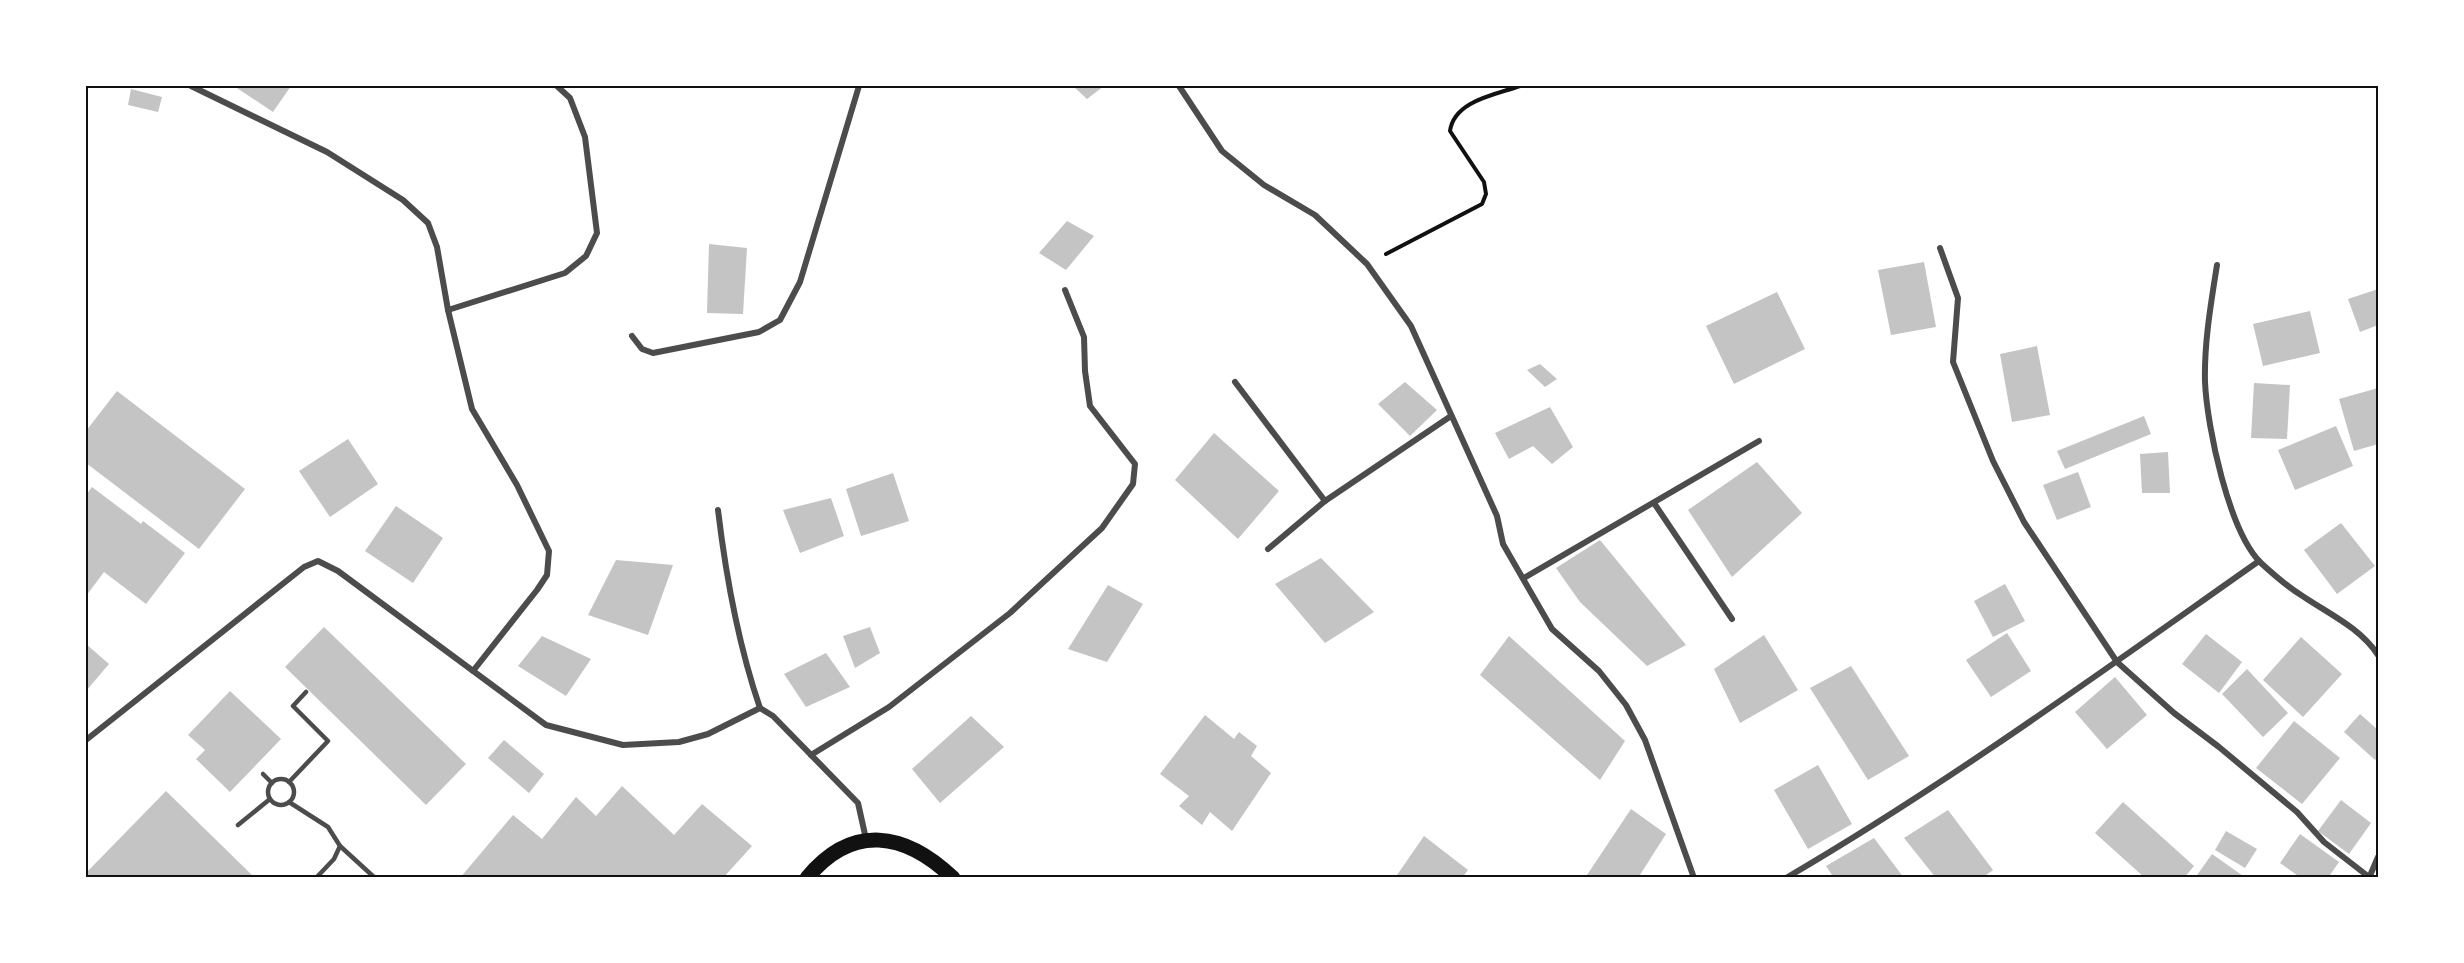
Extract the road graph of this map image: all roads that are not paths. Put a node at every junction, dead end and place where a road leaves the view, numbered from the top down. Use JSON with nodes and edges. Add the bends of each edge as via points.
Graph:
{"nodes":[{"id":1,"x":191,"y":86,"type":"edge"},
{"id":2,"x":557,"y":86,"type":"edge"},
{"id":3,"x":859,"y":86,"type":"edge"},
{"id":4,"x":1179,"y":86,"type":"edge"},
{"id":5,"x":1940,"y":248,"type":"dead end"},
{"id":6,"x":2217,"y":265,"type":"dead end"},
{"id":7,"x":1065,"y":290,"type":"dead end"},
{"id":8,"x":448,"y":310,"type":"junction"},
{"id":9,"x":633,"y":336,"type":"dead end"},
{"id":10,"x":1235,"y":382,"type":"dead end"},
{"id":11,"x":1451,"y":416,"type":"junction"},
{"id":12,"x":1759,"y":441,"type":"dead end"},
{"id":13,"x":1325,"y":501,"type":"junction"},
{"id":14,"x":1654,"y":503,"type":"junction"},
{"id":15,"x":718,"y":510,"type":"dead end"},
{"id":16,"x":1268,"y":549,"type":"dead end"},
{"id":17,"x":2259,"y":561,"type":"junction"},
{"id":18,"x":1524,"y":578,"type":"junction"},
{"id":19,"x":1732,"y":618,"type":"dead end"},
{"id":20,"x":2375,"y":643,"type":"edge"},
{"id":21,"x":2379,"y":655,"type":"edge"},
{"id":22,"x":2117,"y":662,"type":"junction"},
{"id":23,"x":473,"y":671,"type":"junction"},
{"id":24,"x":306,"y":693,"type":"dead end"},
{"id":25,"x":760,"y":708,"type":"junction"},
{"id":26,"x":86,"y":740,"type":"edge"},
{"id":27,"x":811,"y":755,"type":"junction"},
{"id":28,"x":262,"y":774,"type":"dead end"},
{"id":29,"x":289,"y":782,"type":"junction"},
{"id":30,"x":272,"y":783,"type":"junction"},
{"id":31,"x":270,"y":799,"type":"junction"},
{"id":32,"x":289,"y":802,"type":"junction"},
{"id":33,"x":238,"y":825,"type":"dead end"},
{"id":34,"x":867,"y":839,"type":"junction"},
{"id":35,"x":340,"y":846,"type":"junction"},
{"id":36,"x":2379,"y":857,"type":"edge"},
{"id":37,"x":2369,"y":877,"type":"edge"},
{"id":38,"x":316,"y":878,"type":"edge"},
{"id":39,"x":375,"y":878,"type":"edge"},
{"id":40,"x":807,"y":878,"type":"edge"},
{"id":41,"x":953,"y":878,"type":"edge"},
{"id":42,"x":1694,"y":878,"type":"edge"},
{"id":43,"x":1786,"y":878,"type":"edge"}],
"edges":[{"from":1,"to":8,"type":"street","via":[[327,152],[404,200],[428,223],[437,247]]},
{"from":2,"to":8,"type":"street","via":[[570,98],[585,137],[597,233],[586,256],[565,273]]},
{"from":3,"to":9,"type":"street","via":[[800,282],[780,320],[759,332],[653,353],[642,348]]},
{"from":4,"to":11,"type":"street","via":[[1222,151],[1264,184],[1315,215],[1367,264],[1411,326]]},
{"from":5,"to":22,"type":"street","via":[[1958,298],[1953,363],[1993,461],[2024,522]]},
{"from":6,"to":17,"type":"street","via":[[2205,382],[2212,435],[2230,504]]},
{"from":7,"to":27,"type":"street","via":[[1084,337],[1090,406],[1135,464],[1134,484],[1102,528],[1010,614],[889,707]]},
{"from":8,"to":23,"type":"street","via":[[472,409],[549,551],[547,575]]},
{"from":10,"to":13,"type":"street"},
{"from":11,"to":13,"type":"street"},
{"from":11,"to":18,"type":"street","via":[[1497,516],[1503,544]]},
{"from":12,"to":14,"type":"street"},
{"from":13,"to":16,"type":"street"},
{"from":14,"to":18,"type":"street"},
{"from":14,"to":19,"type":"street"},
{"from":15,"to":25,"type":"street","via":[[739,636]]},
{"from":17,"to":20,"type":"street","via":[[2303,597]]},
{"from":17,"to":22,"type":"street"},
{"from":18,"to":42,"type":"street","via":[[1552,629],[1599,671],[1626,705],[1645,741]]},
{"from":20,"to":21,"type":"street"},
{"from":22,"to":37,"type":"street"},
{"from":22,"to":43,"type":"street","via":[[1947,777]]},
{"from":23,"to":25,"type":"street","via":[[546,725],[623,744],[679,742],[708,734]]},
{"from":23,"to":26,"type":"street","via":[[338,571],[318,561],[304,567]]},
{"from":24,"to":29,"type":"lane","via":[[293,706],[328,741]]},
{"from":25,"to":27,"type":"street"},
{"from":27,"to":34,"type":"street","via":[[858,803]]},
{"from":28,"to":30,"type":"lane"},
{"from":29,"to":30,"type":"lane","via":[[279,779]]},
{"from":29,"to":32,"type":"lane","via":[[294,792]]},
{"from":30,"to":31,"type":"lane"},
{"from":31,"to":32,"type":"lane","via":[[281,805]]},
{"from":31,"to":33,"type":"lane"},
{"from":32,"to":35,"type":"lane","via":[[328,827]]},
{"from":34,"to":40,"type":"main road","via":[[841,847]]},
{"from":34,"to":41,"type":"main road","via":[[892,840],[914,849]]},
{"from":35,"to":38,"type":"lane","via":[[334,860]]},
{"from":35,"to":39,"type":"lane"},
{"from":36,"to":37,"type":"street"}]}
